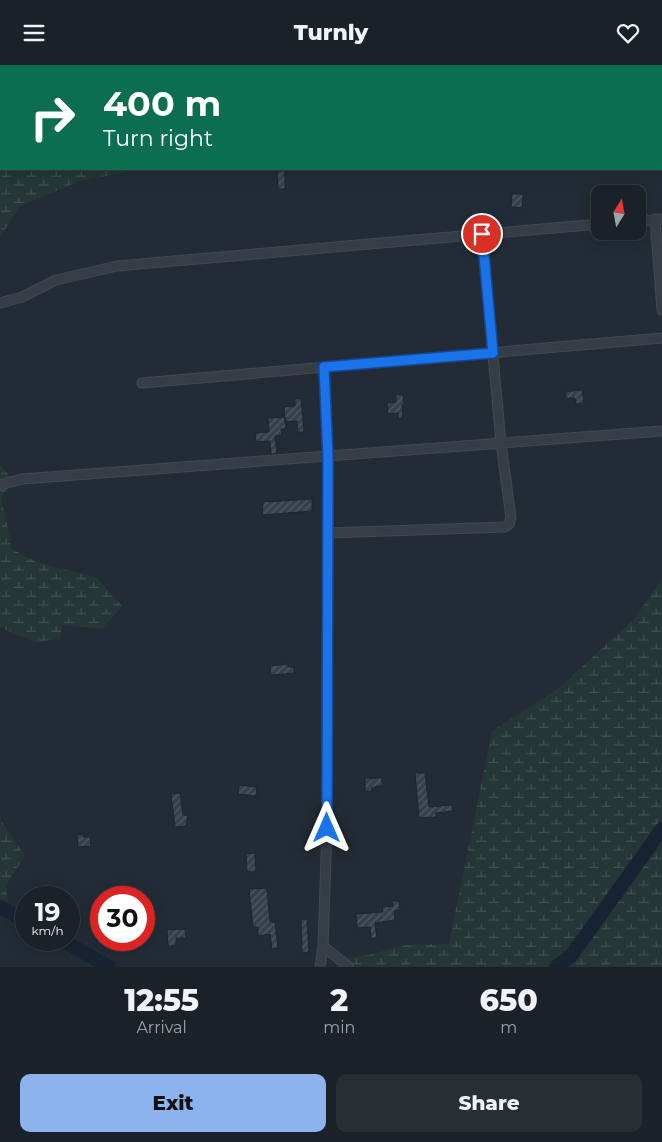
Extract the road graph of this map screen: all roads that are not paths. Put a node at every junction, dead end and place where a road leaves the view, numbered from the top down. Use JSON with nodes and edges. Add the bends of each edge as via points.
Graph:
{"nodes":[{"id":1,"x":658,"y":219,"type":"edge"},
{"id":2,"x":591,"y":225,"type":"edge"},
{"id":3,"x":482,"y":234,"type":"junction"},
{"id":4,"x":0,"y":303,"type":"edge"},
{"id":5,"x":662,"y":311,"type":"edge"},
{"id":6,"x":662,"y":338,"type":"edge"},
{"id":7,"x":493,"y":353,"type":"junction"},
{"id":8,"x":324,"y":367,"type":"junction"},
{"id":9,"x":142,"y":383,"type":"dead end"},
{"id":10,"x":662,"y":431,"type":"edge"},
{"id":11,"x":501,"y":443,"type":"junction"},
{"id":12,"x":328,"y":457,"type":"junction"},
{"id":13,"x":0,"y":485,"type":"edge"},
{"id":14,"x":328,"y":533,"type":"junction"},
{"id":15,"x":323,"y":946,"type":"junction"},
{"id":16,"x":320,"y":967,"type":"edge"},
{"id":17,"x":349,"y":967,"type":"edge"}],
"edges":[{"from":1,"to":5,"type":"street"},
{"from":2,"to":3,"type":"street"},
{"from":3,"to":4,"type":"street","via":[[117,266],[56,280],[22,297]]},
{"from":3,"to":7,"type":"street"},
{"from":6,"to":7,"type":"street"},
{"from":7,"to":8,"type":"street"},
{"from":7,"to":11,"type":"street"},
{"from":8,"to":9,"type":"street"},
{"from":8,"to":12,"type":"street"},
{"from":10,"to":11,"type":"street"},
{"from":11,"to":12,"type":"street"},
{"from":11,"to":14,"type":"street","via":[[511,518],[505,527]]},
{"from":12,"to":13,"type":"street","via":[[22,479]]},
{"from":12,"to":14,"type":"street"},
{"from":14,"to":15,"type":"street","via":[[327,828]]},
{"from":15,"to":16,"type":"street"},
{"from":15,"to":17,"type":"street"}]}
